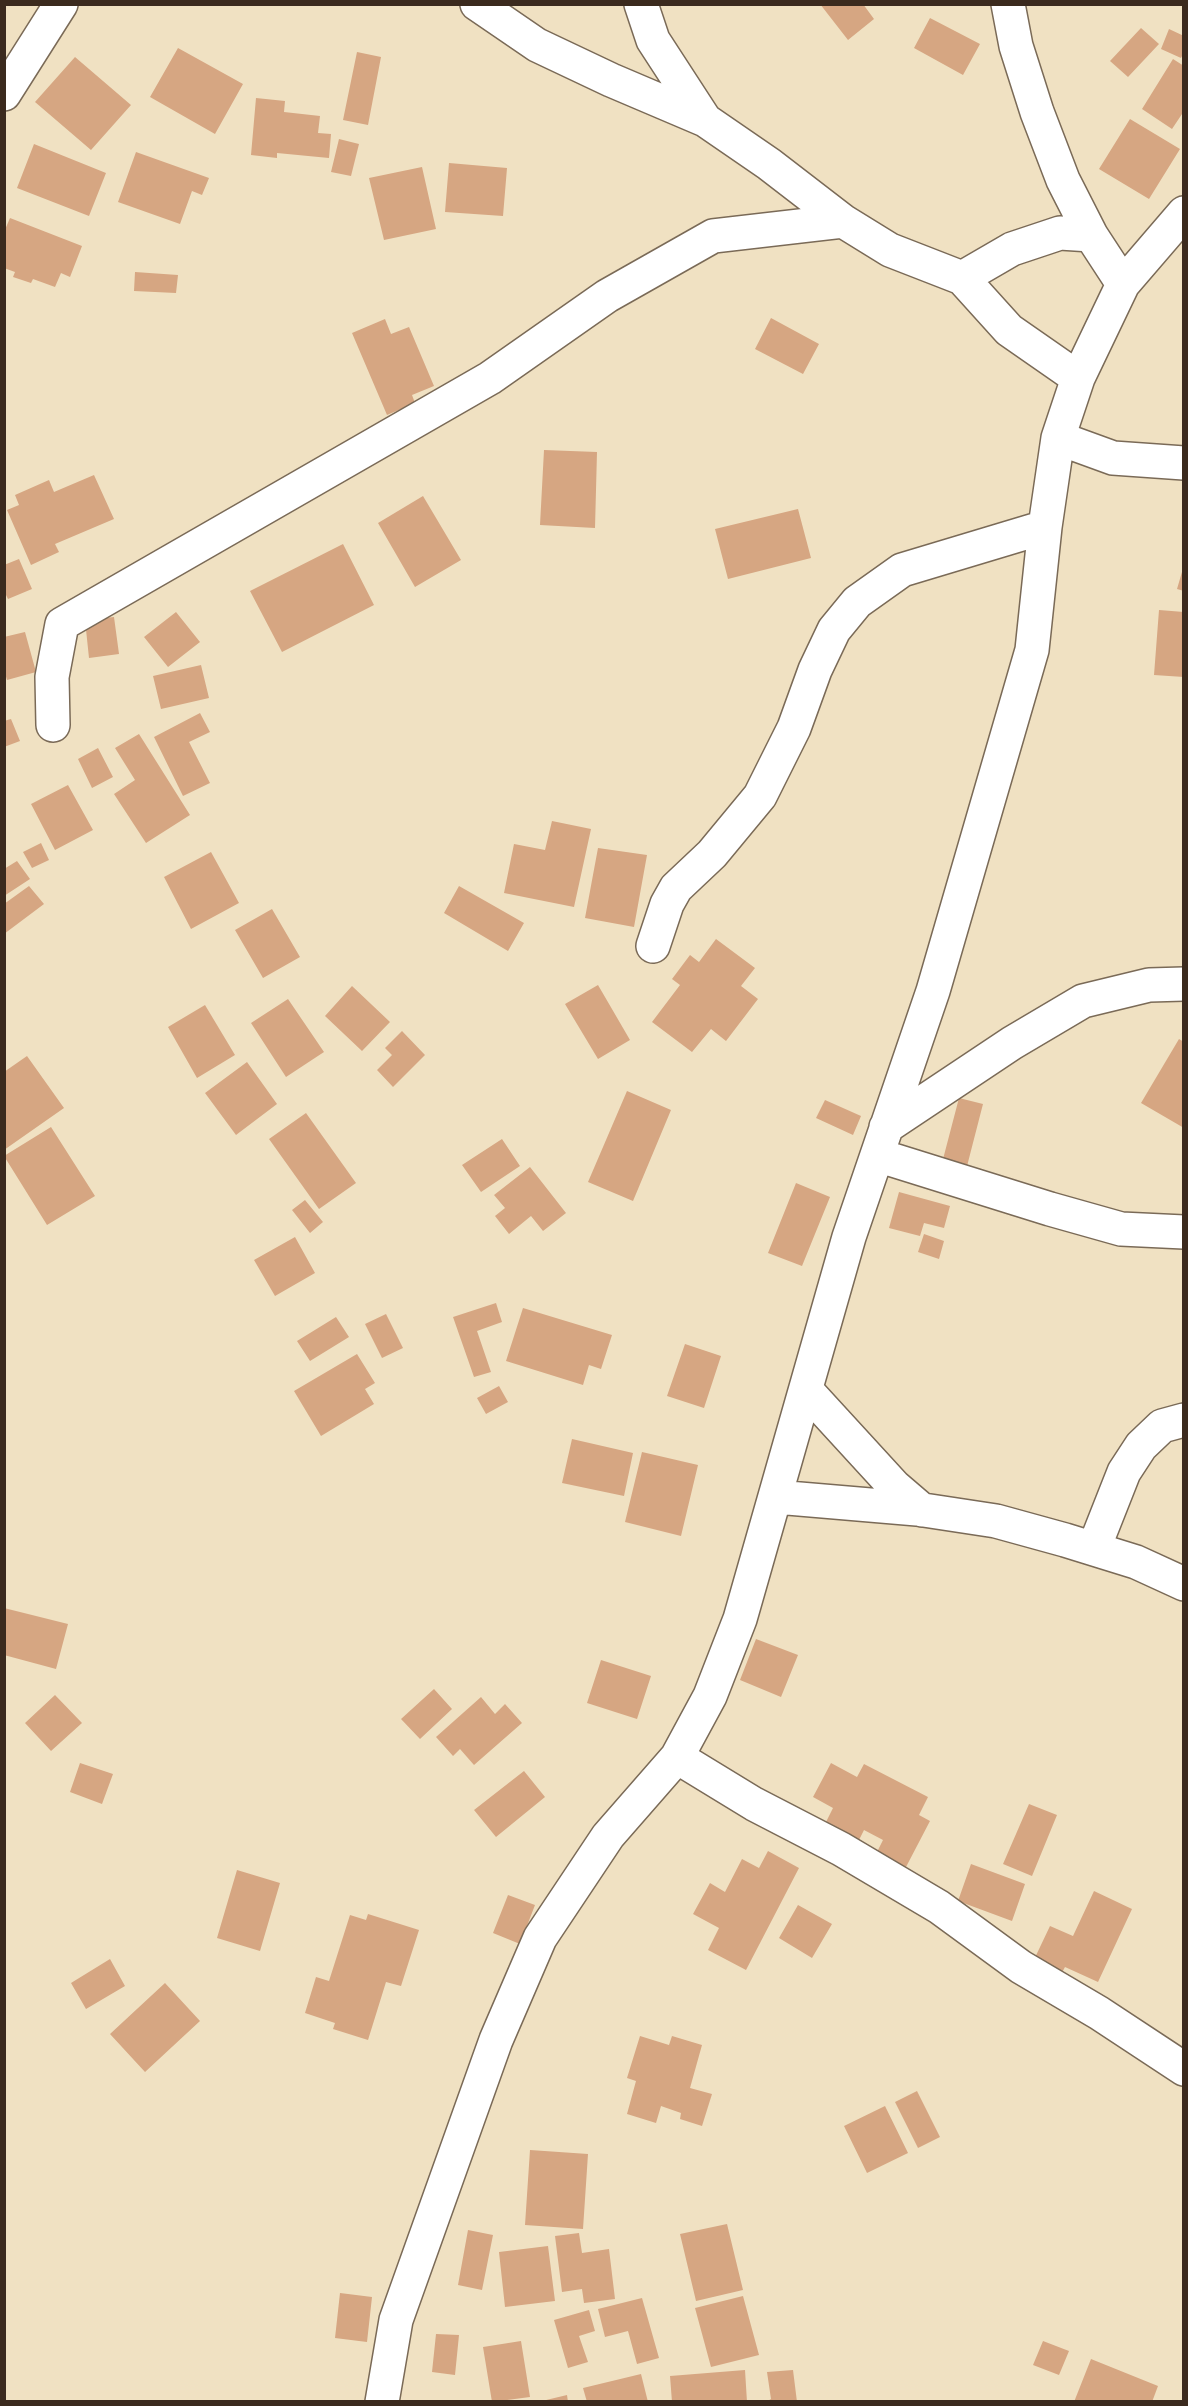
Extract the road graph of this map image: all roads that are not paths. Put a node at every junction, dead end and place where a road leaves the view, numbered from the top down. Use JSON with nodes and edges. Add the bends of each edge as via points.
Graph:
{"nodes":[{"id":1,"x":61,"y":4,"type":"edge"},
{"id":2,"x":477,"y":4,"type":"edge"},
{"id":3,"x":641,"y":4,"type":"edge"},
{"id":4,"x":1008,"y":4,"type":"edge"},
{"id":5,"x":4,"y":94,"type":"edge"},
{"id":6,"x":705,"y":120,"type":"junction"},
{"id":7,"x":1184,"y":213,"type":"edge"},
{"id":8,"x":843,"y":221,"type":"junction"},
{"id":9,"x":1091,"y":235,"type":"junction"},
{"id":10,"x":962,"y":278,"type":"junction"},
{"id":11,"x":1123,"y":284,"type":"junction"},
{"id":12,"x":1078,"y":378,"type":"junction"},
{"id":13,"x":1058,"y":438,"type":"junction"},
{"id":14,"x":1184,"y":463,"type":"edge"},
{"id":15,"x":1045,"y":527,"type":"junction"},
{"id":16,"x":53,"y":725,"type":"dead end"},
{"id":17,"x":653,"y":946,"type":"dead end"},
{"id":18,"x":1184,"y":984,"type":"edge"},
{"id":19,"x":882,"y":1141,"type":"junction"},
{"id":20,"x":1184,"y":1233,"type":"edge"},
{"id":21,"x":806,"y":1390,"type":"junction"},
{"id":22,"x":1184,"y":1420,"type":"edge"},
{"id":23,"x":776,"y":1497,"type":"junction"},
{"id":24,"x":922,"y":1510,"type":"junction"},
{"id":25,"x":1094,"y":1548,"type":"junction"},
{"id":26,"x":1184,"y":1584,"type":"edge"},
{"id":27,"x":677,"y":1757,"type":"junction"},
{"id":28,"x":1184,"y":2069,"type":"edge"},
{"id":29,"x":382,"y":2402,"type":"edge"}],
"edges":[{"from":1,"to":5,"type":"street"},
{"from":2,"to":6,"type":"street","via":[[537,45]]},
{"from":3,"to":6,"type":"street","via":[[653,40]]},
{"from":4,"to":9,"type":"street","via":[[1016,46],[1037,112]]},
{"from":6,"to":8,"type":"street"},
{"from":7,"to":11,"type":"street"},
{"from":8,"to":10,"type":"street","via":[[890,250]]},
{"from":8,"to":16,"type":"street","via":[[713,236],[607,296],[490,378],[62,624],[52,677]]},
{"from":9,"to":10,"type":"street","via":[[1060,232],[1012,249]]},
{"from":9,"to":11,"type":"street"},
{"from":10,"to":12,"type":"street","via":[[1009,330]]},
{"from":11,"to":12,"type":"street"},
{"from":12,"to":13,"type":"street"},
{"from":13,"to":14,"type":"street","via":[[1113,458]]},
{"from":13,"to":15,"type":"street"},
{"from":15,"to":17,"type":"street","via":[[902,570],[857,602],[834,630],[794,728],[760,796],[712,854],[676,888]]},
{"from":15,"to":19,"type":"street","via":[[1032,650],[933,991]]},
{"from":18,"to":19,"type":"street","via":[[1149,985],[1083,1001],[1012,1043]]},
{"from":19,"to":20,"type":"street","via":[[1050,1209],[1121,1229]]},
{"from":19,"to":21,"type":"street","via":[[849,1237]]},
{"from":21,"to":23,"type":"street"},
{"from":21,"to":24,"type":"street","via":[[894,1486]]},
{"from":22,"to":25,"type":"street","via":[[1162,1426],[1141,1446],[1124,1472]]},
{"from":23,"to":24,"type":"street"},
{"from":23,"to":27,"type":"street","via":[[740,1619],[710,1696]]},
{"from":24,"to":25,"type":"street","via":[[996,1521]]},
{"from":25,"to":26,"type":"street"},
{"from":27,"to":28,"type":"street","via":[[939,1907],[1021,1967]]},
{"from":27,"to":29,"type":"street","via":[[608,1836],[540,1938],[496,2040],[396,2320]]}]}
